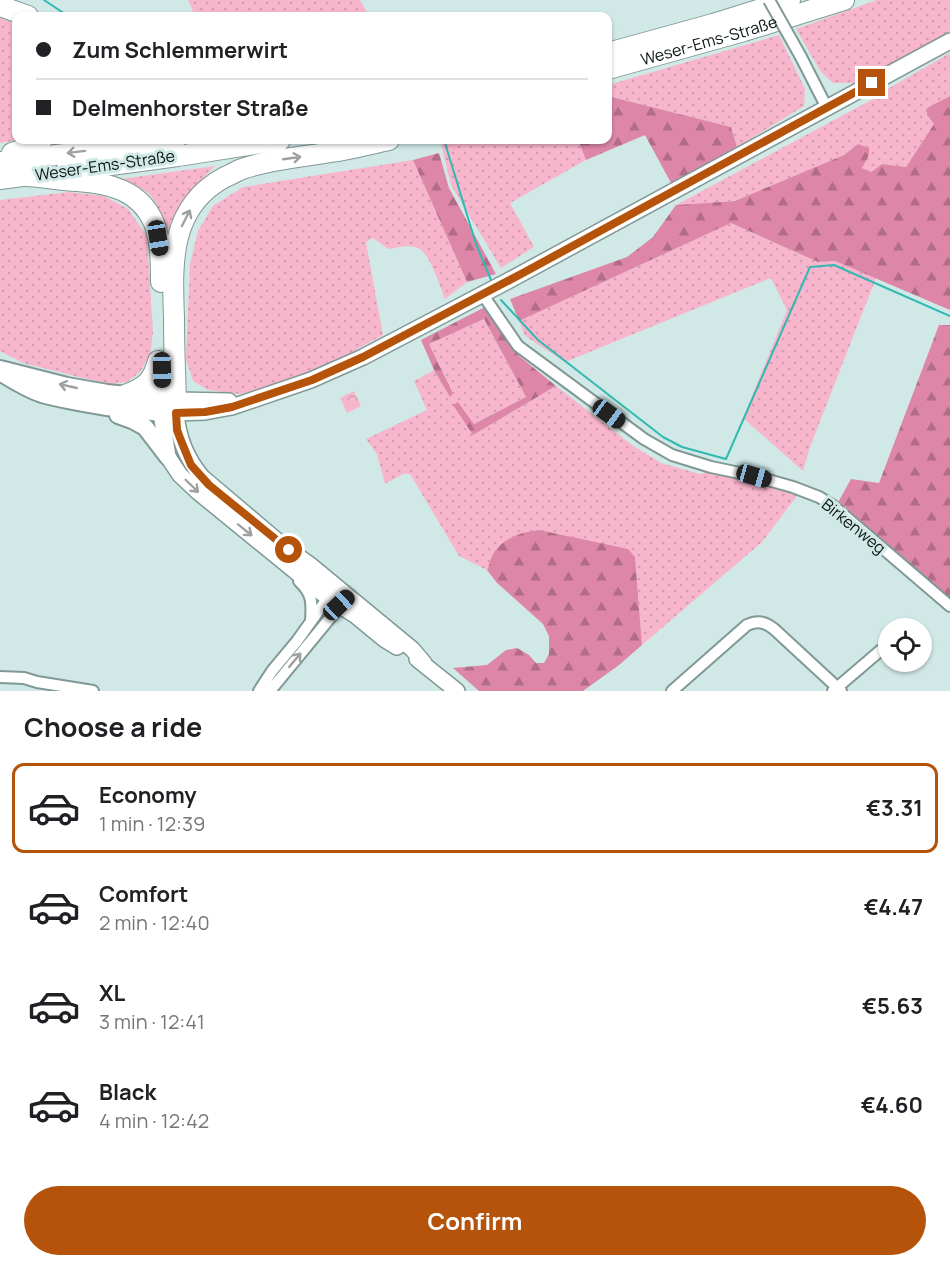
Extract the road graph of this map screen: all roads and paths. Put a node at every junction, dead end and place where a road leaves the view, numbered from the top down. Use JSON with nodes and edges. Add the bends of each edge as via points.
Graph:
{"nodes":[{"id":1,"x":769,"y":0,"type":"edge"},
{"id":2,"x":790,"y":0,"type":"edge"},
{"id":3,"x":844,"y":0,"type":"edge"},
{"id":4,"x":0,"y":6,"type":"edge"},
{"id":5,"x":17,"y":12,"type":"edge"},
{"id":6,"x":950,"y":41,"type":"edge"},
{"id":7,"x":612,"y":51,"type":"edge"},
{"id":8,"x":612,"y":68,"type":"edge"},
{"id":9,"x":827,"y":108,"type":"junction"},
{"id":10,"x":34,"y":144,"type":"edge"},
{"id":11,"x":144,"y":144,"type":"edge"},
{"id":12,"x":254,"y":144,"type":"edge"},
{"id":13,"x":370,"y":144,"type":"edge"},
{"id":14,"x":0,"y":157,"type":"edge"},
{"id":15,"x":0,"y":162,"type":"edge"},
{"id":16,"x":26,"y":176,"type":"junction"},
{"id":17,"x":0,"y":179,"type":"edge"},
{"id":18,"x":483,"y":295,"type":"junction"},
{"id":19,"x":162,"y":356,"type":"junction"},
{"id":20,"x":0,"y":371,"type":"edge"},
{"id":21,"x":118,"y":402,"type":"junction"},
{"id":22,"x":169,"y":406,"type":"junction"},
{"id":23,"x":168,"y":457,"type":"junction"},
{"id":24,"x":296,"y":572,"type":"junction"},
{"id":25,"x":338,"y":597,"type":"junction"},
{"id":26,"x":950,"y":606,"type":"edge"},
{"id":27,"x":311,"y":621,"type":"junction"},
{"id":28,"x":878,"y":653,"type":"edge"},
{"id":29,"x":272,"y":671,"type":"junction"},
{"id":30,"x":0,"y":677,"type":"edge"},
{"id":31,"x":36,"y":687,"type":"edge"},
{"id":32,"x":837,"y":690,"type":"edge"},
{"id":33,"x":93,"y":691,"type":"edge"},
{"id":34,"x":251,"y":691,"type":"edge"},
{"id":35,"x":259,"y":691,"type":"edge"},
{"id":36,"x":270,"y":691,"type":"edge"},
{"id":37,"x":457,"y":691,"type":"edge"},
{"id":38,"x":672,"y":691,"type":"edge"}],
"edges":[{"from":1,"to":9,"type":"street","bridge":true},
{"from":2,"to":7,"type":"highway","name":"Weser-Ems-Straße"},
{"from":3,"to":8,"type":"highway","name":"Weser-Ems-Straße"},
{"from":4,"to":5,"type":"highway"},
{"from":6,"to":9,"type":"street"},
{"from":9,"to":18,"type":"street"},
{"from":10,"to":14,"type":"highway"},
{"from":11,"to":15,"type":"highway","name":"Weser-Ems-Straße","one_way":true},
{"from":12,"to":16,"type":"highway","name":"Weser-Ems-Straße"},
{"from":22,"to":13,"type":"highway","one_way":true,"via":[[173,262],[178,235],[194,204],[217,182],[240,169]]},
{"from":16,"to":17,"type":"highway","name":"Weser-Ems-Straße"},
{"from":16,"to":19,"type":"highway","via":[[102,183],[127,193],[142,205],[153,222],[160,253]]},
{"from":18,"to":22,"type":"street","via":[[312,380],[250,400]]},
{"from":18,"to":26,"type":"street","name":"Birkenweg","via":[[518,346],[644,439],[672,455],[819,497]]},
{"from":19,"to":21,"type":"highway","via":[[148,384]]},
{"from":19,"to":22,"type":"highway"},
{"from":20,"to":21,"type":"main road"},
{"from":21,"to":22,"type":"main road"},
{"from":21,"to":23,"type":"main road","via":[[120,416],[145,427]]},
{"from":22,"to":23,"type":"street"},
{"from":22,"to":25,"type":"street","via":[[191,465],[309,564]]},
{"from":23,"to":24,"type":"street","one_way":true,"via":[[198,492]]},
{"from":24,"to":25,"type":"street"},
{"from":24,"to":27,"type":"street","via":[[312,602]]},
{"from":25,"to":27,"type":"street"},
{"from":36,"to":25,"type":"street","one_way":true},
{"from":25,"to":37,"type":"street","via":[[412,649]]},
{"from":27,"to":29,"type":"street"},
{"from":28,"to":32,"type":"street"},
{"from":29,"to":34,"type":"street","via":[[267,671]]},
{"from":29,"to":35,"type":"street"},
{"from":30,"to":31,"type":"street","via":[[24,678]]},
{"from":31,"to":33,"type":"street"},
{"from":32,"to":38,"type":"street","via":[[760,621],[747,625]]}]}
